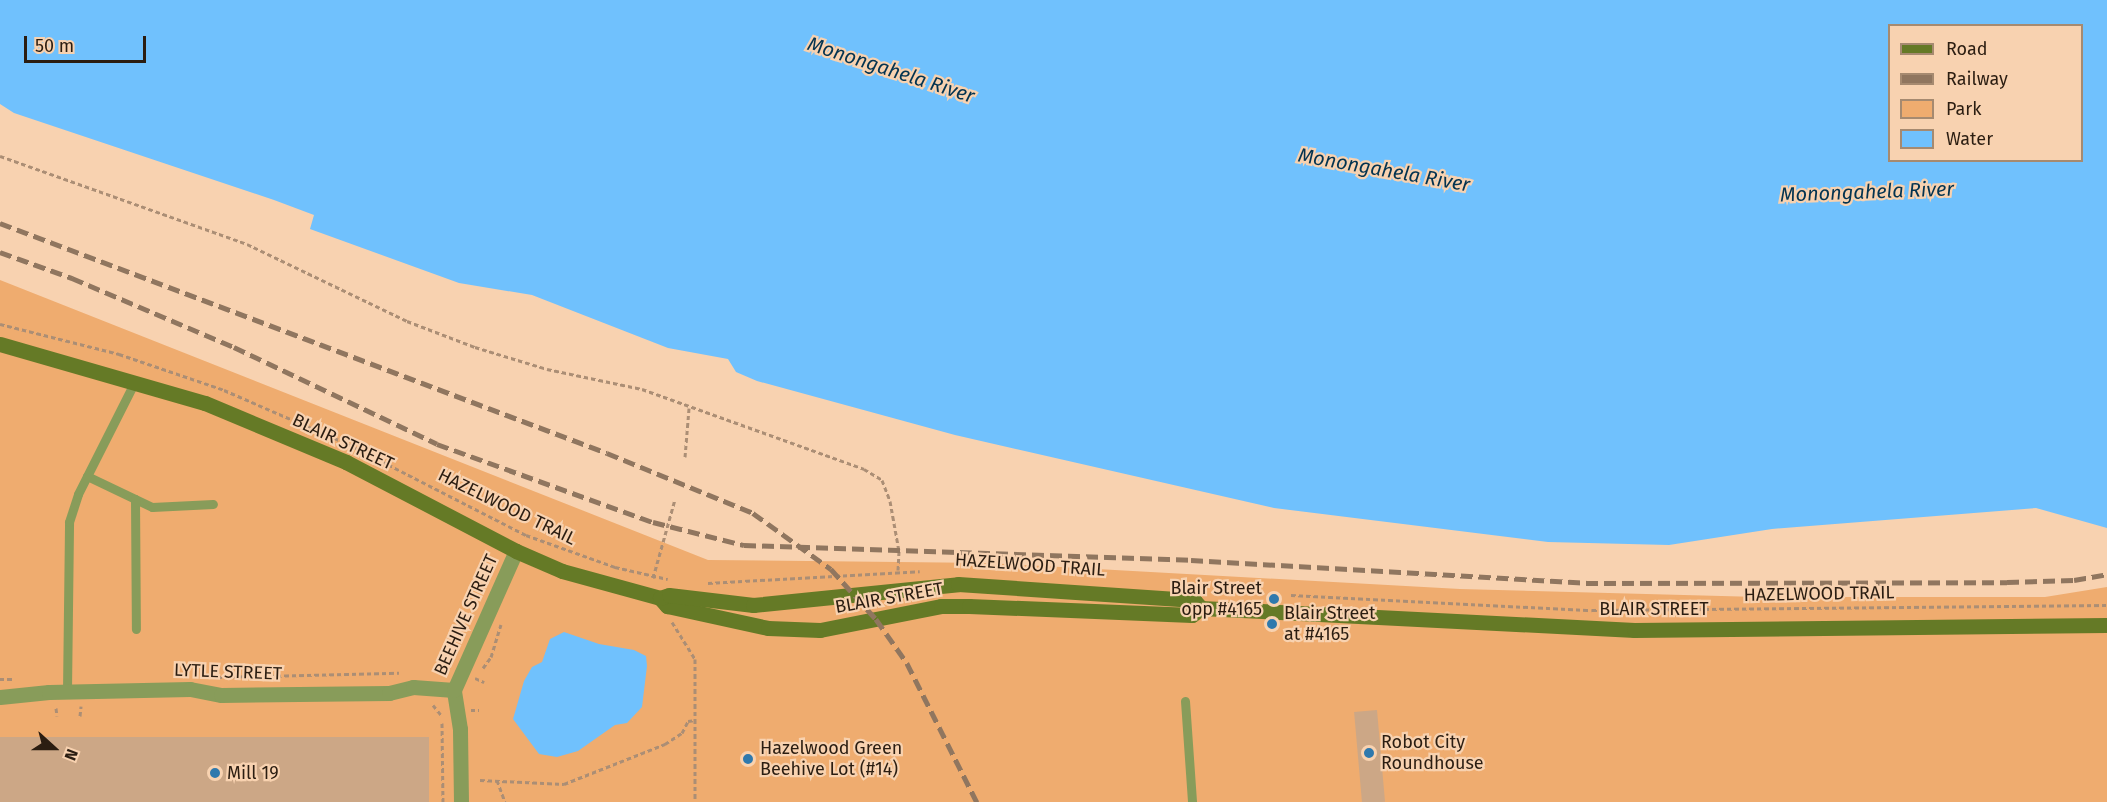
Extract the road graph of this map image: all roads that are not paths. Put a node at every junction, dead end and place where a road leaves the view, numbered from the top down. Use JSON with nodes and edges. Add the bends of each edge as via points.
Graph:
{"nodes":[{"id":1,"x":0,"y":344,"type":"edge"},
{"id":2,"x":135,"y":381,"type":"junction"},
{"id":3,"x":87,"y":476,"type":"junction"},
{"id":4,"x":135,"y":499,"type":"junction"},
{"id":5,"x":213,"y":504,"type":"dead end"},
{"id":6,"x":516,"y":551,"type":"junction"},
{"id":7,"x":658,"y":602,"type":"junction"},
{"id":8,"x":1201,"y":608,"type":"junction"},
{"id":9,"x":2107,"y":625,"type":"edge"},
{"id":10,"x":136,"y":629,"type":"dead end"},
{"id":11,"x":454,"y":690,"type":"junction"},
{"id":12,"x":0,"y":697,"type":"edge"},
{"id":13,"x":68,"y":699,"type":"junction"},
{"id":14,"x":1185,"y":701,"type":"dead end"},
{"id":15,"x":461,"y":802,"type":"edge"},
{"id":16,"x":1192,"y":802,"type":"edge"}],
"edges":[{"from":1,"to":2,"type":"street","name":"BLAIR STREET"},
{"from":2,"to":3,"type":"lane"},
{"from":2,"to":6,"type":"street","name":"BLAIR STREET","via":[[205,403],[346,462]]},
{"from":3,"to":4,"type":"lane"},
{"from":3,"to":13,"type":"lane","via":[[69,522]]},
{"from":4,"to":5,"type":"lane","via":[[152,507]]},
{"from":4,"to":10,"type":"lane"},
{"from":6,"to":7,"type":"street","name":"BLAIR STREET"},
{"from":6,"to":11,"type":"street","name":"BEEHIVE STREET"},
{"from":7,"to":8,"type":"street","name":"BLAIR STREET","via":[[669,595],[753,605],[958,584],[1194,600]]},
{"from":7,"to":8,"type":"street","name":"BLAIR STREET","via":[[796,631],[941,606],[1192,615]]},
{"from":8,"to":9,"type":"street","name":"BLAIR STREET","via":[[1634,630]]},
{"from":11,"to":13,"type":"street","name":"LYTLE STREET","via":[[413,687],[389,693],[232,695],[190,689]]},
{"from":11,"to":15,"type":"street","name":"BEEHIVE STREET","via":[[460,729]]},
{"from":12,"to":13,"type":"street","name":"LYTLE STREET"},
{"from":14,"to":16,"type":"lane"}]}
